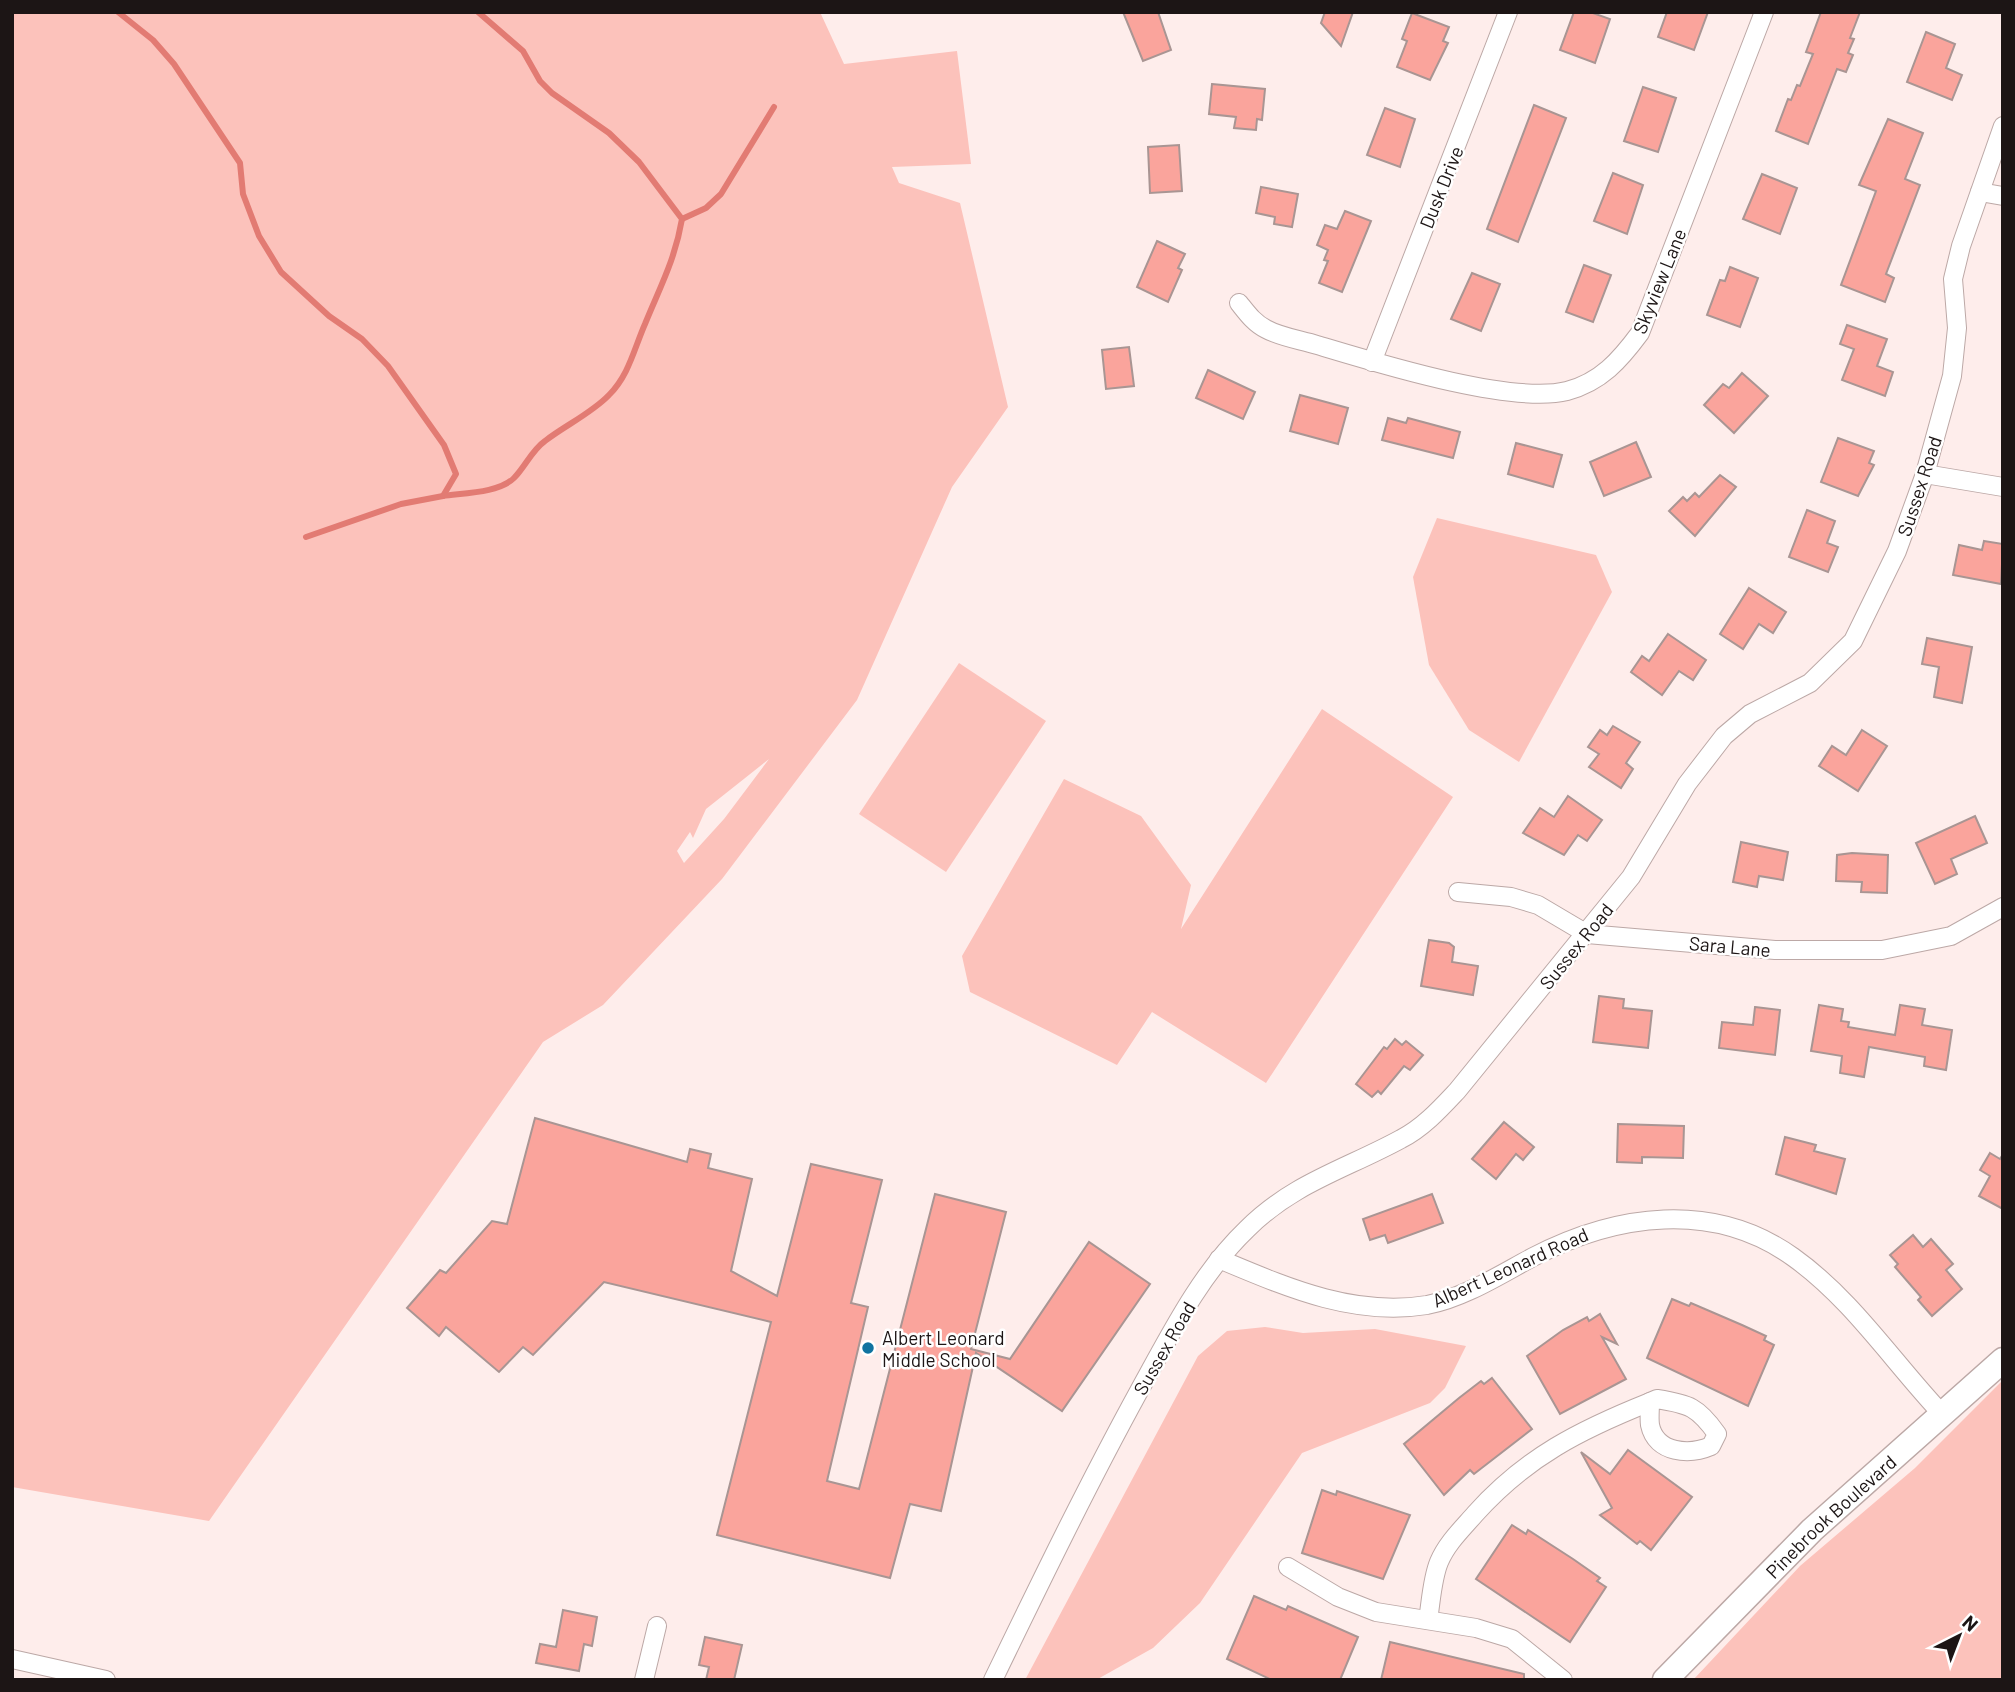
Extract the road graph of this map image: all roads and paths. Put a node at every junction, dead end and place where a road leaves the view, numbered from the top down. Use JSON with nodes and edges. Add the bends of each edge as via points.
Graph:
{"nodes":[{"id":1,"x":1508,"y":12,"type":"edge"},
{"id":2,"x":1764,"y":12,"type":"edge"},
{"id":3,"x":2003,"y":127,"type":"edge"},
{"id":4,"x":1980,"y":192,"type":"junction"},
{"id":5,"x":2003,"y":196,"type":"edge"},
{"id":6,"x":1239,"y":303,"type":"dead end"},
{"id":7,"x":1372,"y":362,"type":"junction"},
{"id":8,"x":1925,"y":474,"type":"junction"},
{"id":9,"x":2003,"y":487,"type":"edge"},
{"id":10,"x":1458,"y":892,"type":"dead end"},
{"id":11,"x":2003,"y":907,"type":"edge"},
{"id":12,"x":1587,"y":934,"type":"junction"},
{"id":13,"x":1219,"y":1259,"type":"junction"},
{"id":14,"x":2003,"y":1360,"type":"edge"},
{"id":15,"x":1650,"y":1402,"type":"dead end"},
{"id":16,"x":1942,"y":1414,"type":"junction"},
{"id":17,"x":1289,"y":1567,"type":"dead end"},
{"id":18,"x":1428,"y":1620,"type":"junction"},
{"id":19,"x":657,"y":1626,"type":"dead end"},
{"id":20,"x":12,"y":1659,"type":"edge"},
{"id":21,"x":106,"y":1680,"type":"edge"},
{"id":22,"x":644,"y":1680,"type":"edge"},
{"id":23,"x":993,"y":1680,"type":"edge"},
{"id":24,"x":1563,"y":1680,"type":"edge"},
{"id":25,"x":1665,"y":1680,"type":"edge"}],
"edges":[{"from":1,"to":7,"type":"street","name":"Dusk Drive"},
{"from":2,"to":7,"type":"street","name":"Skyview Lane","via":[[1640,333],[1618,362],[1586,385],[1533,394]]},
{"from":3,"to":4,"type":"street","name":"Sussex Road"},
{"from":4,"to":5,"type":"street"},
{"from":4,"to":8,"type":"street","name":"Sussex Road","via":[[1953,279],[1957,328],[1952,376]]},
{"from":6,"to":7,"type":"street","name":"Skyview Lane","via":[[1266,330]]},
{"from":8,"to":9,"type":"street"},
{"from":8,"to":12,"type":"street","name":"Sussex Road","via":[[1897,551],[1853,641],[1810,683],[1749,713],[1724,736],[1688,784],[1631,877]]},
{"from":10,"to":12,"type":"street","name":"Sara Lane","via":[[1511,897],[1538,905]]},
{"from":11,"to":12,"type":"street","name":"Sara Lane","via":[[1951,936],[1882,950],[1775,950]]},
{"from":12,"to":13,"type":"street","name":"Sussex Road","via":[[1436,1112],[1404,1138],[1332,1170],[1275,1203]]},
{"from":13,"to":16,"type":"street","name":"Albert Leonard Road","via":[[1325,1299],[1382,1309],[1430,1304],[1601,1228],[1647,1219],[1722,1224],[1754,1234],[1793,1257],[1837,1294]]},
{"from":13,"to":23,"type":"street","name":"Sussex Road","via":[[1177,1321],[1101,1460]]},
{"from":14,"to":16,"type":"street","name":"Pinebrook Boulevard"},
{"from":15,"to":18,"type":"street","via":[[1588,1427],[1503,1483],[1452,1539],[1438,1563]]},
{"from":16,"to":25,"type":"street","name":"Pinebrook Boulevard","via":[[1812,1530]]},
{"from":17,"to":18,"type":"street","via":[[1338,1597],[1376,1612]]},
{"from":18,"to":24,"type":"street","via":[[1512,1639]]},
{"from":19,"to":22,"type":"street"},
{"from":20,"to":21,"type":"street"}]}
